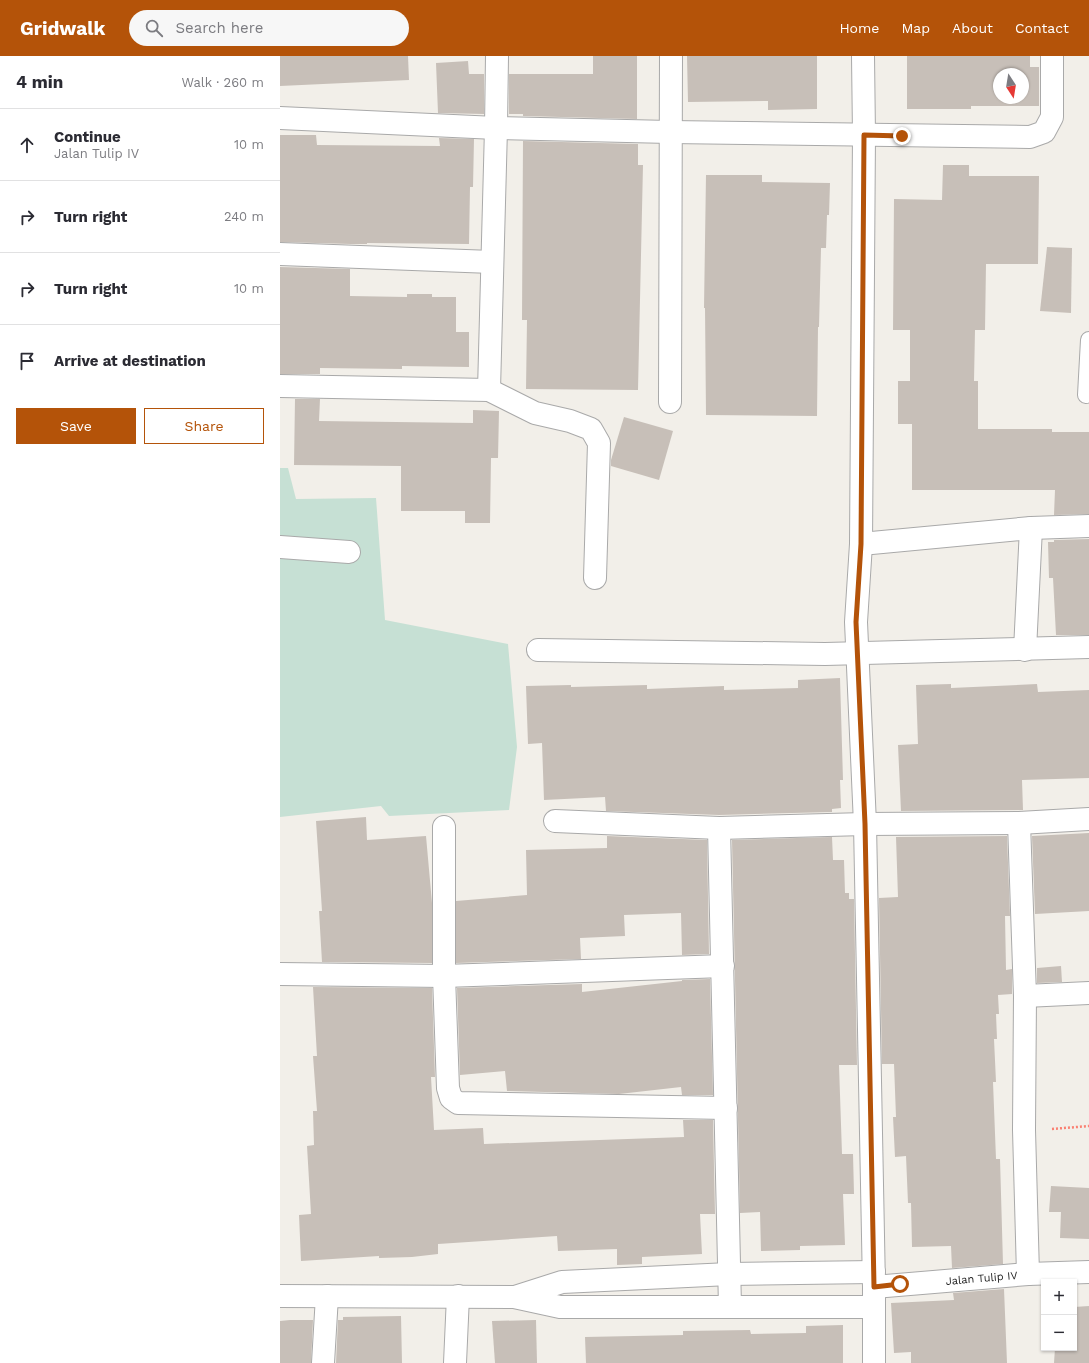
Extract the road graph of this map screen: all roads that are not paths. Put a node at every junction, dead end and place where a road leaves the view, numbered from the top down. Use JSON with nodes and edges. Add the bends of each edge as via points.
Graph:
{"nodes":[{"id":1,"x":497,"y":56,"type":"edge"},
{"id":2,"x":671,"y":56,"type":"edge"},
{"id":3,"x":863,"y":56,"type":"edge"},
{"id":4,"x":1052,"y":56,"type":"edge"},
{"id":5,"x":280,"y":118,"type":"edge"},
{"id":6,"x":496,"y":128,"type":"junction"},
{"id":7,"x":670,"y":132,"type":"junction"},
{"id":8,"x":864,"y":135,"type":"junction"},
{"id":9,"x":280,"y":254,"type":"edge"},
{"id":10,"x":492,"y":262,"type":"junction"},
{"id":11,"x":1089,"y":340,"type":"edge"},
{"id":12,"x":280,"y":386,"type":"edge"},
{"id":13,"x":489,"y":390,"type":"junction"},
{"id":14,"x":1086,"y":395,"type":"dead end"},
{"id":15,"x":670,"y":402,"type":"dead end"},
{"id":16,"x":1089,"y":526,"type":"edge"},
{"id":17,"x":1031,"y":528,"type":"junction"},
{"id":18,"x":861,"y":544,"type":"junction"},
{"id":19,"x":280,"y":548,"type":"edge"},
{"id":20,"x":349,"y":552,"type":"dead end"},
{"id":21,"x":595,"y":578,"type":"dead end"},
{"id":22,"x":1089,"y":647,"type":"edge"},
{"id":23,"x":538,"y":650,"type":"dead end"},
{"id":24,"x":1025,"y":650,"type":"junction"},
{"id":25,"x":857,"y":654,"type":"junction"},
{"id":26,"x":1089,"y":819,"type":"edge"},
{"id":27,"x":555,"y":821,"type":"dead end"},
{"id":28,"x":1019,"y":822,"type":"junction"},
{"id":29,"x":865,"y":824,"type":"junction"},
{"id":30,"x":444,"y":827,"type":"dead end"},
{"id":31,"x":719,"y":828,"type":"junction"},
{"id":32,"x":723,"y":966,"type":"junction"},
{"id":33,"x":280,"y":974,"type":"edge"},
{"id":34,"x":444,"y":976,"type":"junction"},
{"id":35,"x":1089,"y":993,"type":"edge"},
{"id":36,"x":1025,"y":996,"type":"junction"},
{"id":37,"x":726,"y":1108,"type":"junction"},
{"id":38,"x":1089,"y":1272,"type":"edge"},
{"id":39,"x":729,"y":1274,"type":"junction"},
{"id":40,"x":1028,"y":1274,"type":"junction"},
{"id":41,"x":616,"y":1278,"type":"junction"},
{"id":42,"x":874,"y":1289,"type":"junction"},
{"id":43,"x":280,"y":1296,"type":"edge"},
{"id":44,"x":327,"y":1296,"type":"junction"},
{"id":45,"x":458,"y":1296,"type":"junction"},
{"id":46,"x":514,"y":1297,"type":"junction"},
{"id":47,"x":614,"y":1307,"type":"junction"},
{"id":48,"x":730,"y":1307,"type":"junction"},
{"id":49,"x":324,"y":1363,"type":"edge"},
{"id":50,"x":455,"y":1363,"type":"edge"},
{"id":51,"x":874,"y":1363,"type":"edge"}],
"edges":[{"from":1,"to":6,"type":"street"},
{"from":2,"to":7,"type":"street"},
{"from":3,"to":8,"type":"street"},
{"from":4,"to":8,"type":"street","via":[[1052,117],[1044,132],[1030,137]]},
{"from":5,"to":6,"type":"street"},
{"from":6,"to":7,"type":"street"},
{"from":6,"to":10,"type":"street"},
{"from":7,"to":8,"type":"street"},
{"from":7,"to":15,"type":"street"},
{"from":8,"to":18,"type":"street"},
{"from":9,"to":10,"type":"street"},
{"from":10,"to":13,"type":"street"},
{"from":11,"to":14,"type":"lane"},
{"from":12,"to":13,"type":"street"},
{"from":13,"to":21,"type":"street","via":[[535,413],[570,420],[591,429],[599,443]]},
{"from":16,"to":17,"type":"street"},
{"from":17,"to":18,"type":"street"},
{"from":17,"to":24,"type":"street"},
{"from":18,"to":25,"type":"street","via":[[856,622]]},
{"from":19,"to":20,"type":"street"},
{"from":22,"to":24,"type":"street"},
{"from":23,"to":25,"type":"street"},
{"from":24,"to":25,"type":"street"},
{"from":25,"to":29,"type":"street"},
{"from":26,"to":28,"type":"street"},
{"from":27,"to":31,"type":"street"},
{"from":28,"to":29,"type":"street"},
{"from":28,"to":36,"type":"street"},
{"from":29,"to":31,"type":"street"},
{"from":29,"to":42,"type":"street"},
{"from":30,"to":34,"type":"street"},
{"from":31,"to":32,"type":"street"},
{"from":32,"to":34,"type":"street"},
{"from":32,"to":37,"type":"street"},
{"from":33,"to":34,"type":"street"},
{"from":34,"to":37,"type":"street","via":[[448,1088],[452,1098],[458,1103]]},
{"from":35,"to":36,"type":"street"},
{"from":36,"to":40,"type":"street","via":[[1024,1130]]},
{"from":37,"to":39,"type":"street"},
{"from":38,"to":40,"type":"street","name":"Jalan Tulip IV"},
{"from":39,"to":41,"type":"street"},
{"from":39,"to":42,"type":"street"},
{"from":39,"to":48,"type":"street"},
{"from":40,"to":42,"type":"street","name":"Jalan Tulip IV"},
{"from":41,"to":46,"type":"street","via":[[562,1282]]},
{"from":41,"to":47,"type":"street"},
{"from":42,"to":48,"type":"street"},
{"from":42,"to":51,"type":"street"},
{"from":43,"to":44,"type":"street"},
{"from":44,"to":45,"type":"street"},
{"from":44,"to":49,"type":"street"},
{"from":45,"to":46,"type":"street"},
{"from":45,"to":50,"type":"street"},
{"from":46,"to":47,"type":"street","via":[[560,1307]]},
{"from":47,"to":48,"type":"street"}]}
